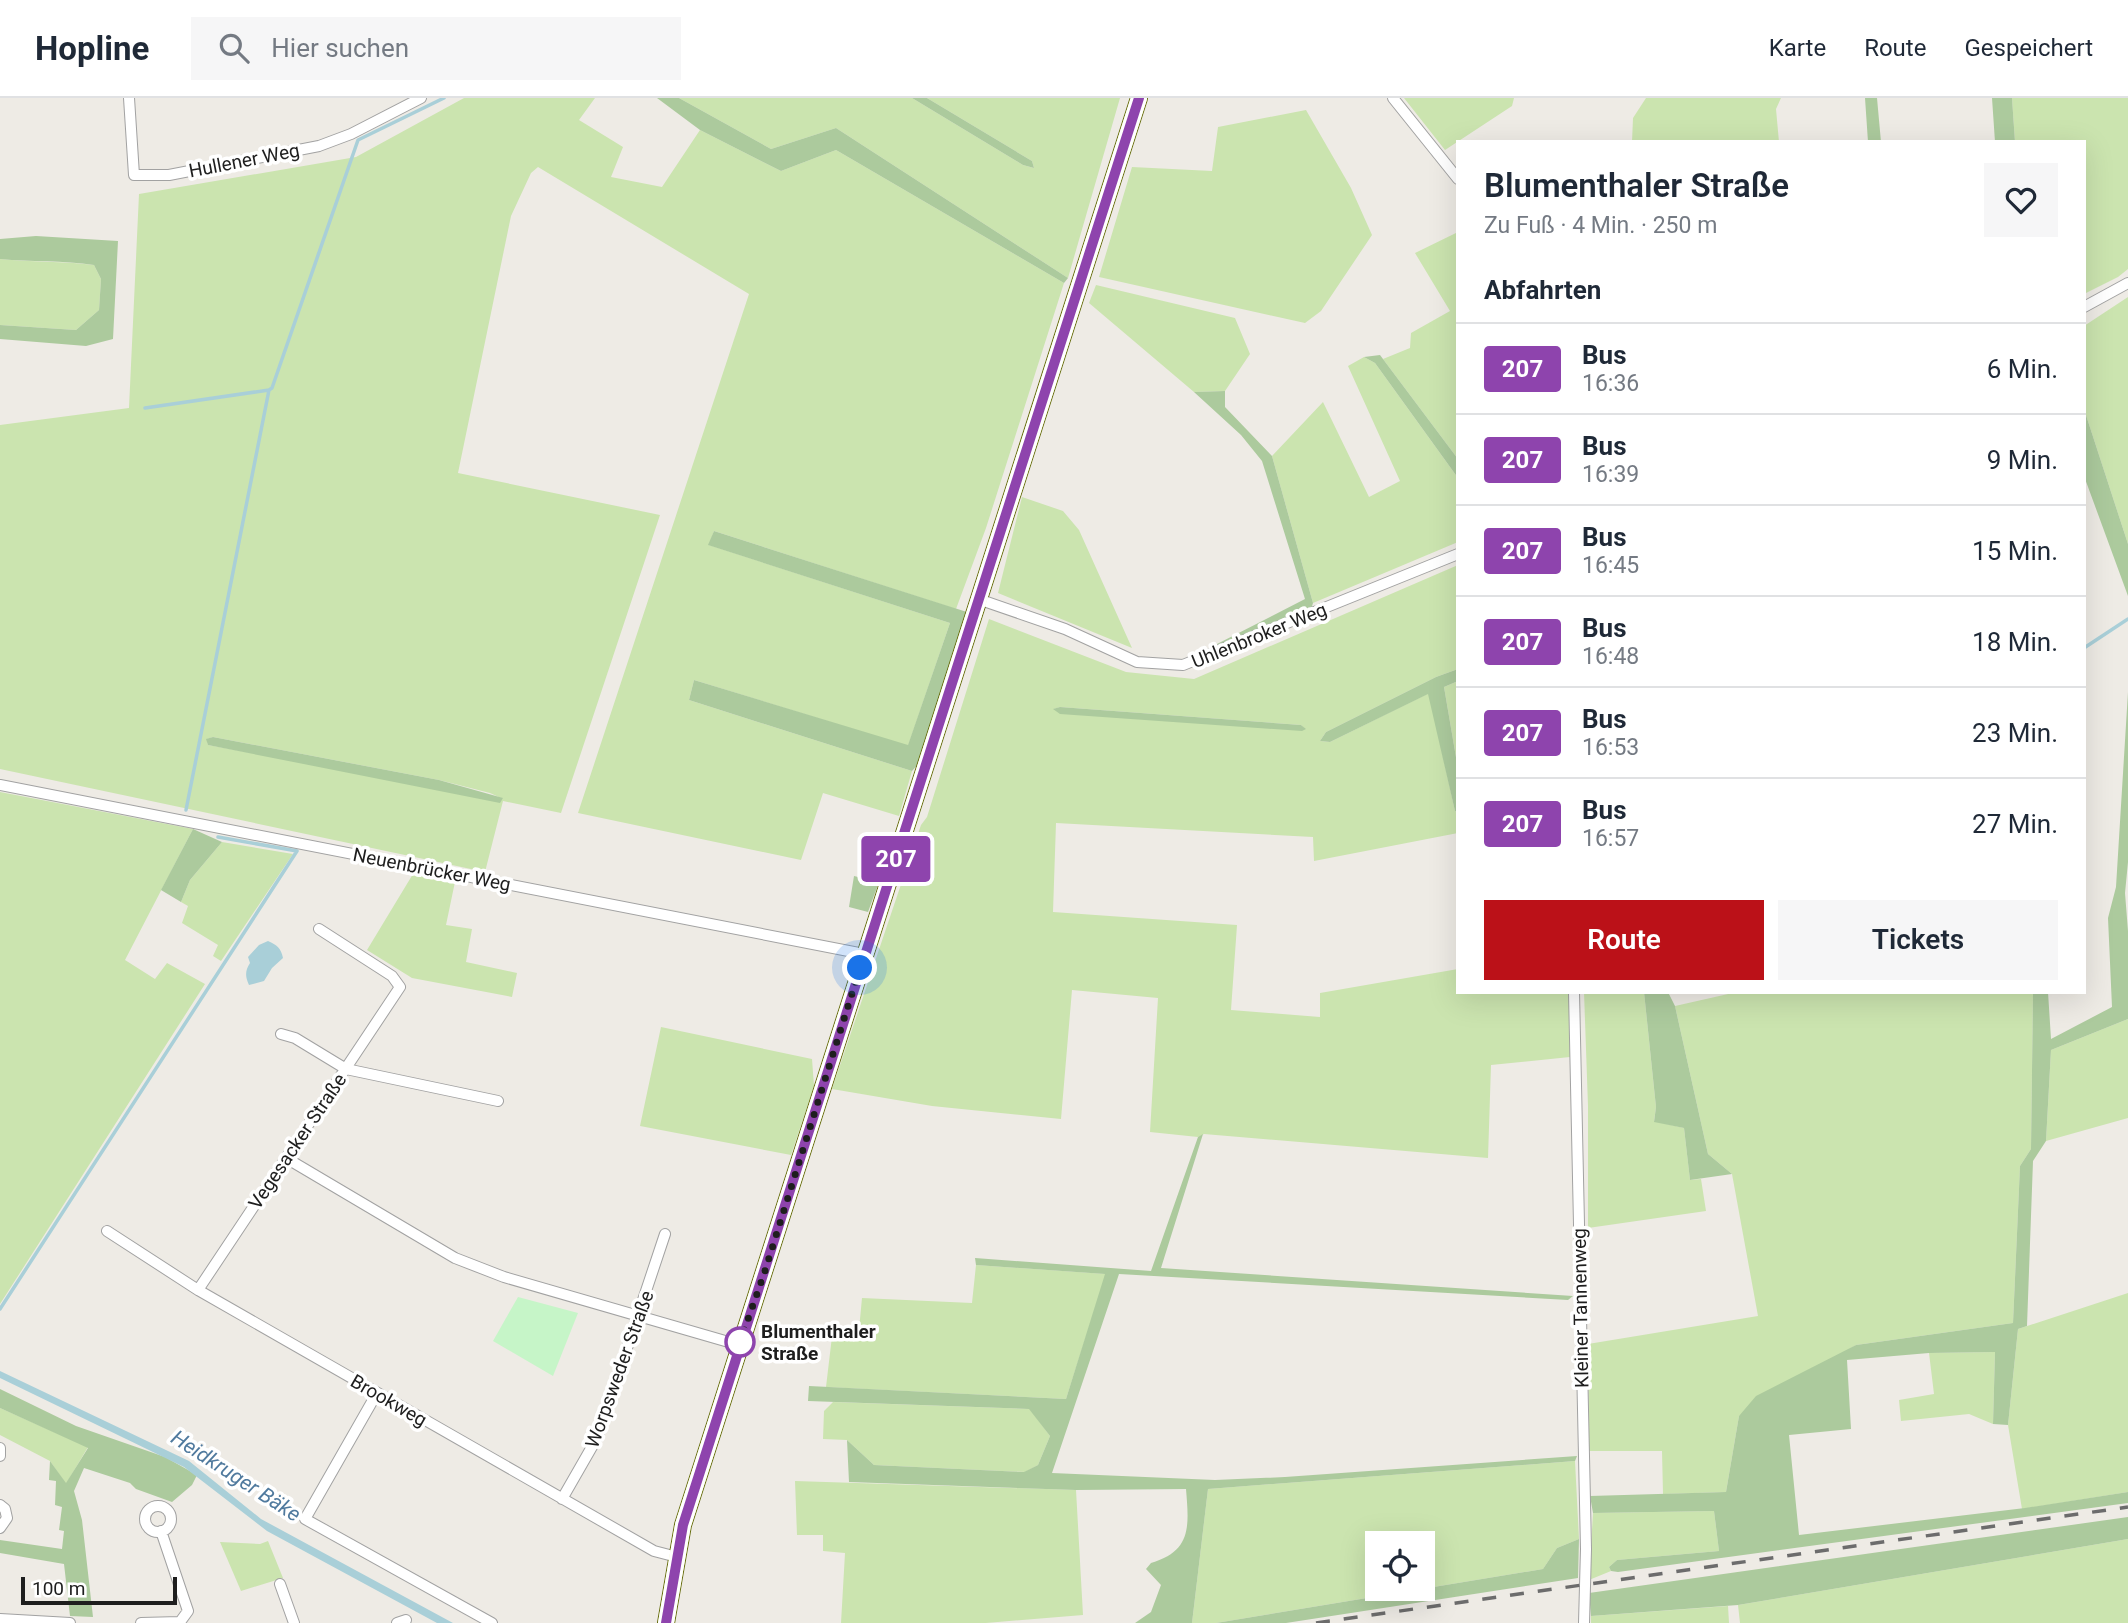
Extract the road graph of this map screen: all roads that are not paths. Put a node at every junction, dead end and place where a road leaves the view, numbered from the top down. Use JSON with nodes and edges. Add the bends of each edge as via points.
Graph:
{"nodes":[{"id":1,"x":129,"y":98,"type":"edge"},
{"id":2,"x":421,"y":98,"type":"edge"},
{"id":3,"x":1139,"y":98,"type":"edge"},
{"id":4,"x":1393,"y":98,"type":"edge"},
{"id":5,"x":1456,"y":177,"type":"edge"},
{"id":6,"x":2128,"y":283,"type":"edge"},
{"id":7,"x":2086,"y":306,"type":"edge"},
{"id":8,"x":1456,"y":555,"type":"edge"},
{"id":9,"x":978,"y":600,"type":"junction"},
{"id":10,"x":0,"y":785,"type":"edge"},
{"id":11,"x":319,"y":929,"type":"dead end"},
{"id":12,"x":864,"y":954,"type":"junction"},
{"id":13,"x":1574,"y":994,"type":"edge"},
{"id":14,"x":281,"y":1034,"type":"dead end"},
{"id":15,"x":346,"y":1069,"type":"junction"},
{"id":16,"x":498,"y":1101,"type":"dead end"},
{"id":17,"x":286,"y":1158,"type":"junction"},
{"id":18,"x":107,"y":1231,"type":"dead end"},
{"id":19,"x":665,"y":1234,"type":"dead end"},
{"id":20,"x":198,"y":1290,"type":"junction"},
{"id":21,"x":639,"y":1314,"type":"junction"},
{"id":22,"x":739,"y":1345,"type":"junction"},
{"id":23,"x":377,"y":1393,"type":"junction"},
{"id":24,"x":0,"y":1448,"type":"edge"},
{"id":25,"x":0,"y":1456,"type":"edge"},
{"id":26,"x":562,"y":1499,"type":"junction"},
{"id":27,"x":0,"y":1506,"type":"edge"},
{"id":28,"x":0,"y":1528,"type":"edge"},
{"id":29,"x":162,"y":1531,"type":"dead end"},
{"id":30,"x":677,"y":1556,"type":"junction"},
{"id":31,"x":280,"y":1584,"type":"dead end"},
{"id":32,"x":0,"y":1619,"type":"edge"},
{"id":33,"x":70,"y":1623,"type":"edge"},
{"id":34,"x":141,"y":1623,"type":"edge"},
{"id":35,"x":294,"y":1623,"type":"edge"},
{"id":36,"x":492,"y":1623,"type":"edge"},
{"id":37,"x":666,"y":1623,"type":"edge"},
{"id":38,"x":1584,"y":1623,"type":"edge"}],
"edges":[{"from":1,"to":2,"type":"street","name":"Hullener Weg","via":[[134,175],[169,175],[319,146]]},
{"from":3,"to":9,"type":"street"},
{"from":4,"to":5,"type":"street"},
{"from":6,"to":7,"type":"street"},
{"from":8,"to":9,"type":"street","name":"Uhlenbroker Weg","via":[[1183,665],[1136,662],[1065,629]]},
{"from":9,"to":12,"type":"street"},
{"from":10,"to":12,"type":"street","name":"Neuenbrücker Weg"},
{"from":11,"to":15,"type":"street","name":"Vegesacker Straße","via":[[392,976],[400,987]]},
{"from":12,"to":22,"type":"street"},
{"from":13,"to":38,"type":"street","name":"Kleiner Tannenweg"},
{"from":14,"to":15,"type":"street"},
{"from":15,"to":16,"type":"street"},
{"from":15,"to":17,"type":"street","name":"Vegesacker Straße"},
{"from":17,"to":20,"type":"street","name":"Vegesacker Straße"},
{"from":17,"to":21,"type":"street","via":[[455,1258],[504,1277]]},
{"from":18,"to":20,"type":"street","name":"Brookweg"},
{"from":19,"to":21,"type":"street","name":"Worpsweder Straße"},
{"from":20,"to":23,"type":"street","name":"Brookweg"},
{"from":21,"to":22,"type":"street"},
{"from":21,"to":26,"type":"street","name":"Worpsweder Straße","via":[[597,1438]]},
{"from":22,"to":30,"type":"street"},
{"from":23,"to":26,"type":"street","name":"Brookweg"},
{"from":23,"to":36,"type":"street","via":[[305,1519]]},
{"from":24,"to":25,"type":"street"},
{"from":26,"to":30,"type":"street","name":"Brookweg","via":[[654,1551]]},
{"from":27,"to":28,"type":"street","via":[[7,1518]]},
{"from":29,"to":34,"type":"street","via":[[188,1611],[180,1622]]},
{"from":30,"to":37,"type":"street"},
{"from":31,"to":35,"type":"street"},
{"from":32,"to":33,"type":"street"}]}
